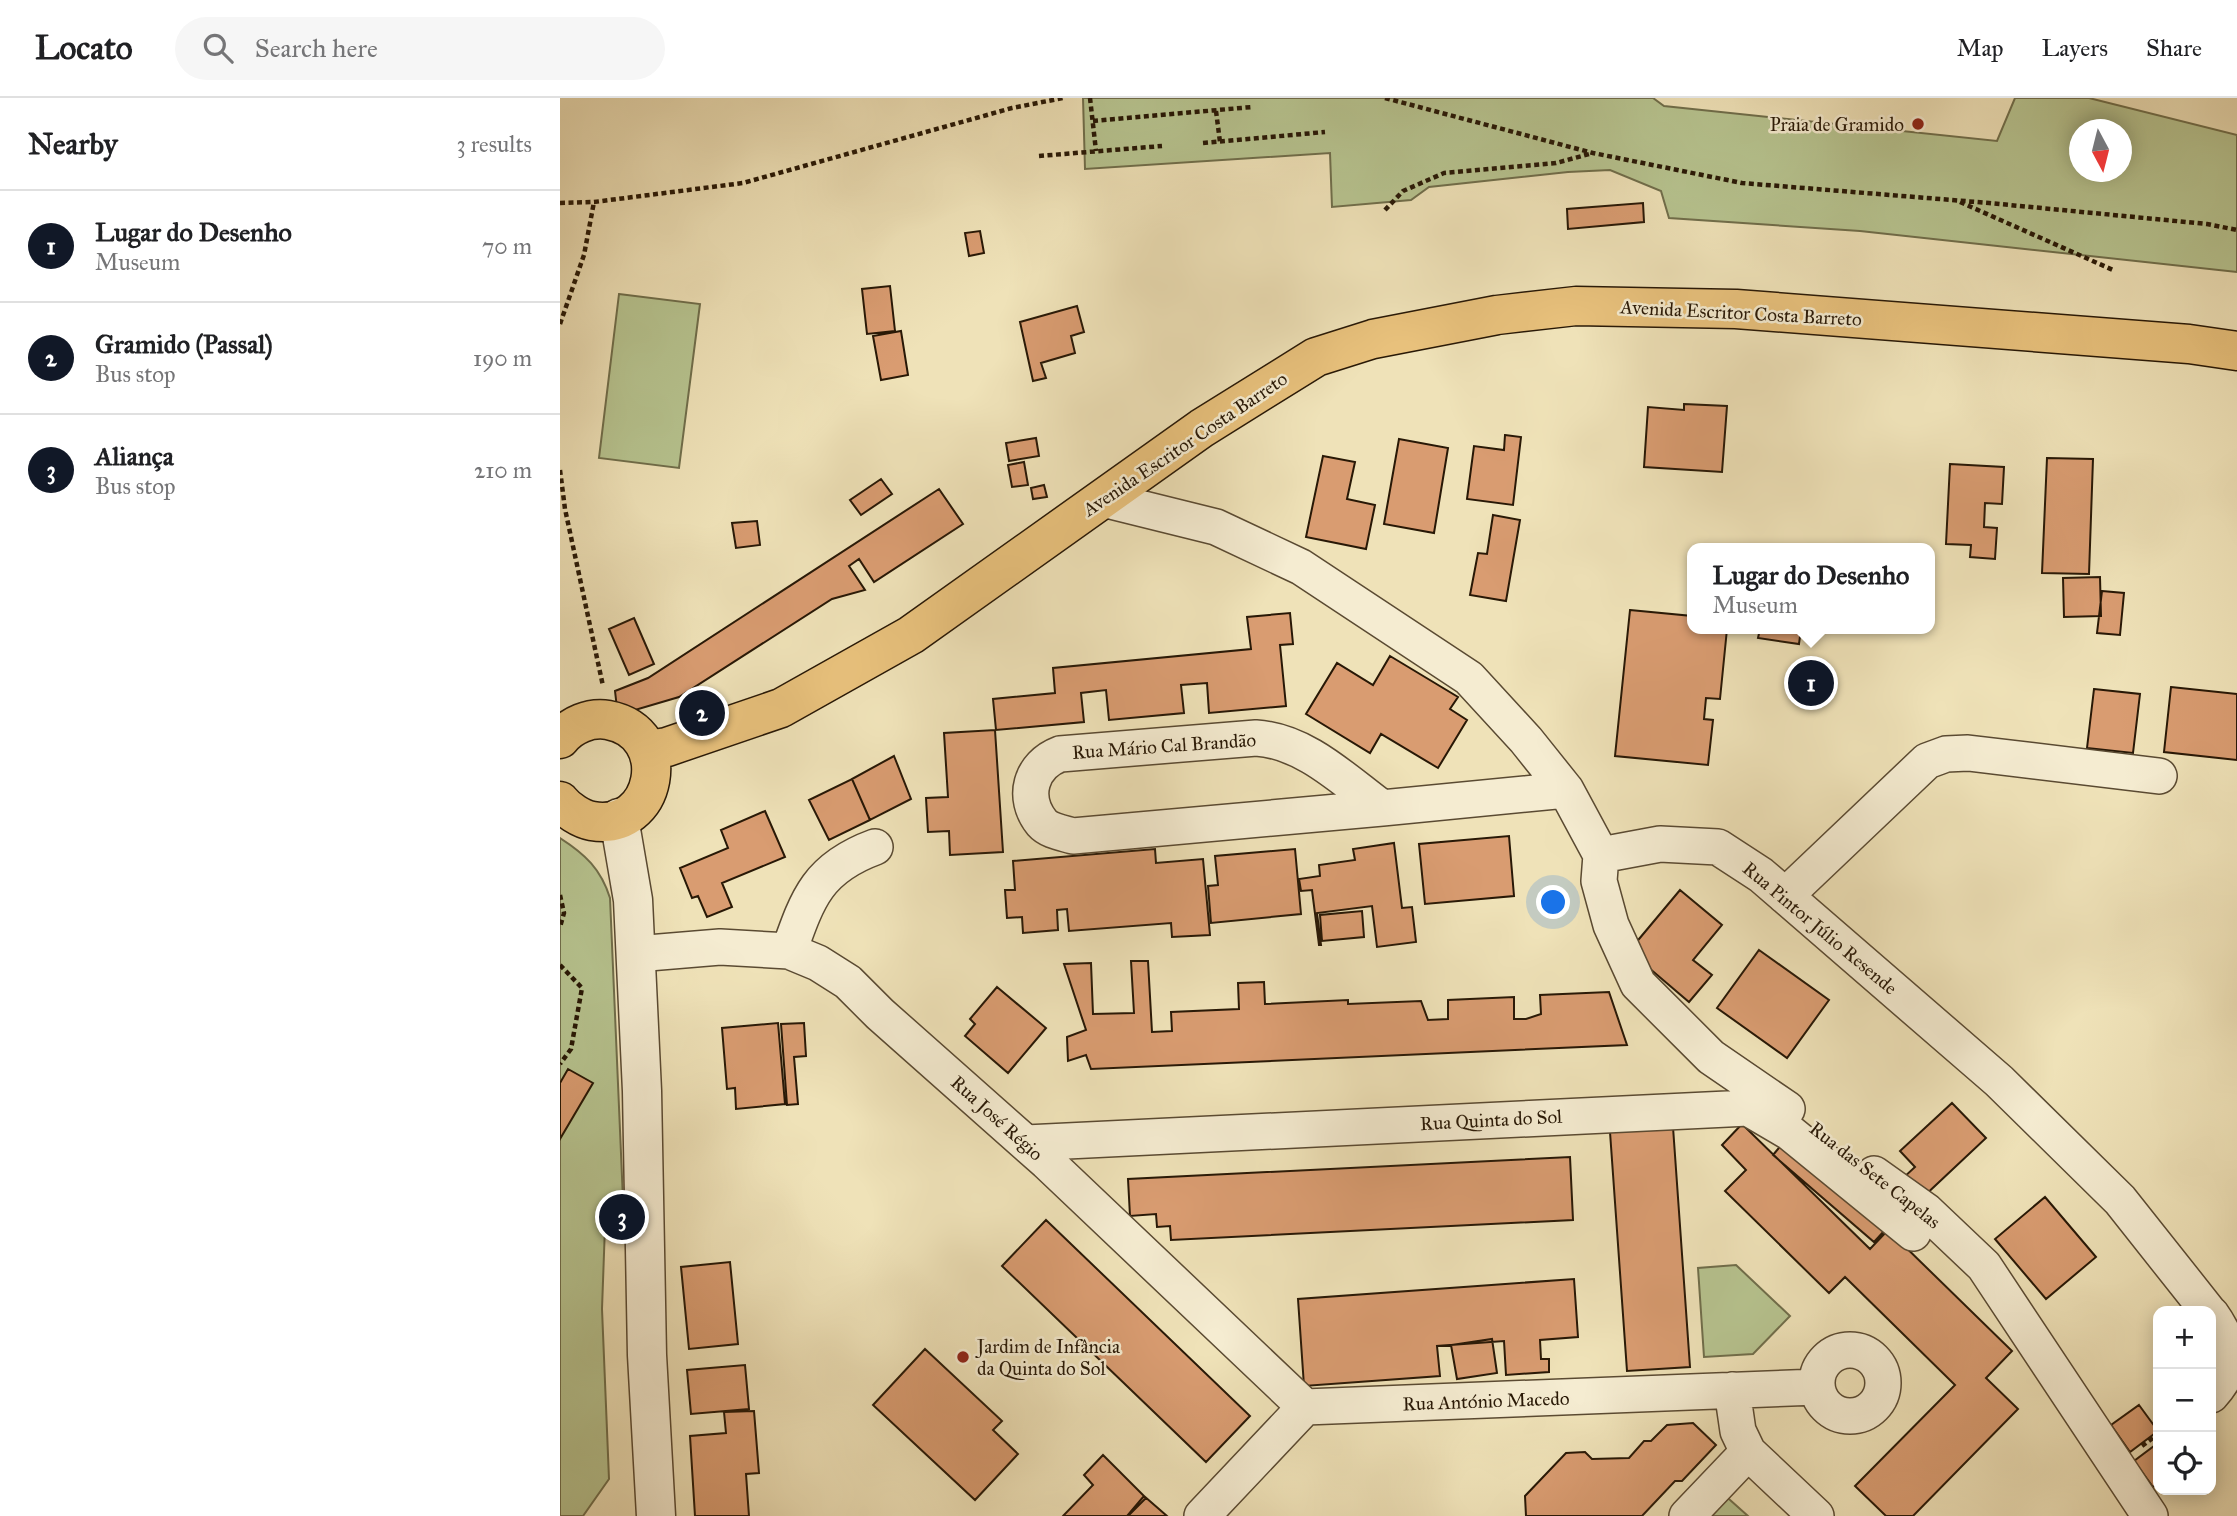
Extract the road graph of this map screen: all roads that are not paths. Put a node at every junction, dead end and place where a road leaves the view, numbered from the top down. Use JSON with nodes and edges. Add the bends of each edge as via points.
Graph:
{"nodes":[{"id":1,"x":2237,"y":351,"type":"edge"},
{"id":2,"x":1103,"y":499,"type":"junction"},
{"id":3,"x":560,"y":739,"type":"edge"},
{"id":4,"x":648,"y":750,"type":"junction"},
{"id":5,"x":2159,"y":776,"type":"dead end"},
{"id":6,"x":1566,"y":790,"type":"junction"},
{"id":7,"x":560,"y":802,"type":"edge"},
{"id":8,"x":1382,"y":808,"type":"junction"},
{"id":9,"x":619,"y":818,"type":"junction"},
{"id":10,"x":875,"y":847,"type":"dead end"},
{"id":11,"x":1601,"y":855,"type":"junction"},
{"id":12,"x":1785,"y":896,"type":"junction"},
{"id":13,"x":789,"y":951,"type":"junction"},
{"id":14,"x":636,"y":954,"type":"junction"},
{"id":15,"x":1026,"y":1143,"type":"junction"},
{"id":16,"x":1913,"y":1233,"type":"dead end"},
{"id":17,"x":2204,"y":1306,"type":"edge"},
{"id":18,"x":2216,"y":1322,"type":"edge"},
{"id":19,"x":1817,"y":1387,"type":"dead end"},
{"id":20,"x":1732,"y":1390,"type":"junction"},
{"id":21,"x":2216,"y":1390,"type":"edge"},
{"id":22,"x":1305,"y":1407,"type":"junction"},
{"id":23,"x":1748,"y":1452,"type":"junction"},
{"id":24,"x":656,"y":1516,"type":"edge"},
{"id":25,"x":1202,"y":1516,"type":"edge"},
{"id":26,"x":1686,"y":1516,"type":"edge"},
{"id":27,"x":1816,"y":1516,"type":"edge"},
{"id":28,"x":2150,"y":1516,"type":"edge"}],
"edges":[{"from":1,"to":2,"type":"main road","name":"Avenida Escritor Costa Barreto","via":[[1736,309],[1576,306],[1497,315],[1408,331],[1316,357],[1202,428]]},
{"from":2,"to":4,"type":"main road","name":"Avenida Escritor Costa Barreto","via":[[911,635],[781,708]]},
{"from":2,"to":6,"type":"street","via":[[1216,527],[1301,566],[1469,678]]},
{"from":3,"to":4,"type":"main road","via":[[580,723],[599,718],[621,722]]},
{"from":4,"to":9,"type":"main road","via":[[653,770],[649,788],[639,805]]},
{"from":5,"to":12,"type":"street","via":[[1995,755],[1946,754],[1927,761]]},
{"from":6,"to":8,"type":"street","name":"Rua Mário Cal Brandão"},
{"from":6,"to":11,"type":"street"},
{"from":7,"to":9,"type":"main road","via":[[584,819]]},
{"from":8,"to":8,"type":"street","name":"Rua Mário Cal Brandão","via":[[1308,755],[1273,739],[1256,738],[1060,754],[1037,769],[1030,794],[1043,824],[1073,836]]},
{"from":9,"to":14,"type":"street","via":[[634,900]]},
{"from":10,"to":13,"type":"street","via":[[823,878],[804,909]]},
{"from":11,"to":12,"type":"street","name":"Rua Pintor Júlio Resende","via":[[1660,844],[1718,847]]},
{"from":11,"to":28,"type":"street","name":"Rua das Sete Capelas","via":[[1599,881],[1611,925],[1638,984],[1711,1057],[1926,1211],[1983,1266]]},
{"from":12,"to":17,"type":"street","name":"Rua Pintor Júlio Resende","via":[[2009,1090],[2120,1200]]},
{"from":13,"to":14,"type":"street","name":"Rua José Régio","via":[[720,947]]},
{"from":13,"to":15,"type":"street","name":"Rua José Régio","via":[[848,982]]},
{"from":14,"to":24,"type":"street"},
{"from":15,"to":16,"type":"street","name":"Rua Quinta do Sol","via":[[1748,1108],[1789,1132]]},
{"from":15,"to":22,"type":"street","name":"Rua José Régio"},
{"from":18,"to":21,"type":"street","name":"Rua Pintor Júlio Resende","via":[[2228,1339],[2234,1362],[2228,1379]]},
{"from":19,"to":20,"type":"street","name":"Rua António Macedo"},
{"from":20,"to":22,"type":"street","name":"Rua António Macedo"},
{"from":20,"to":23,"type":"street","via":[[1738,1431]]},
{"from":22,"to":25,"type":"street"},
{"from":23,"to":26,"type":"street"},
{"from":23,"to":27,"type":"street"}]}
